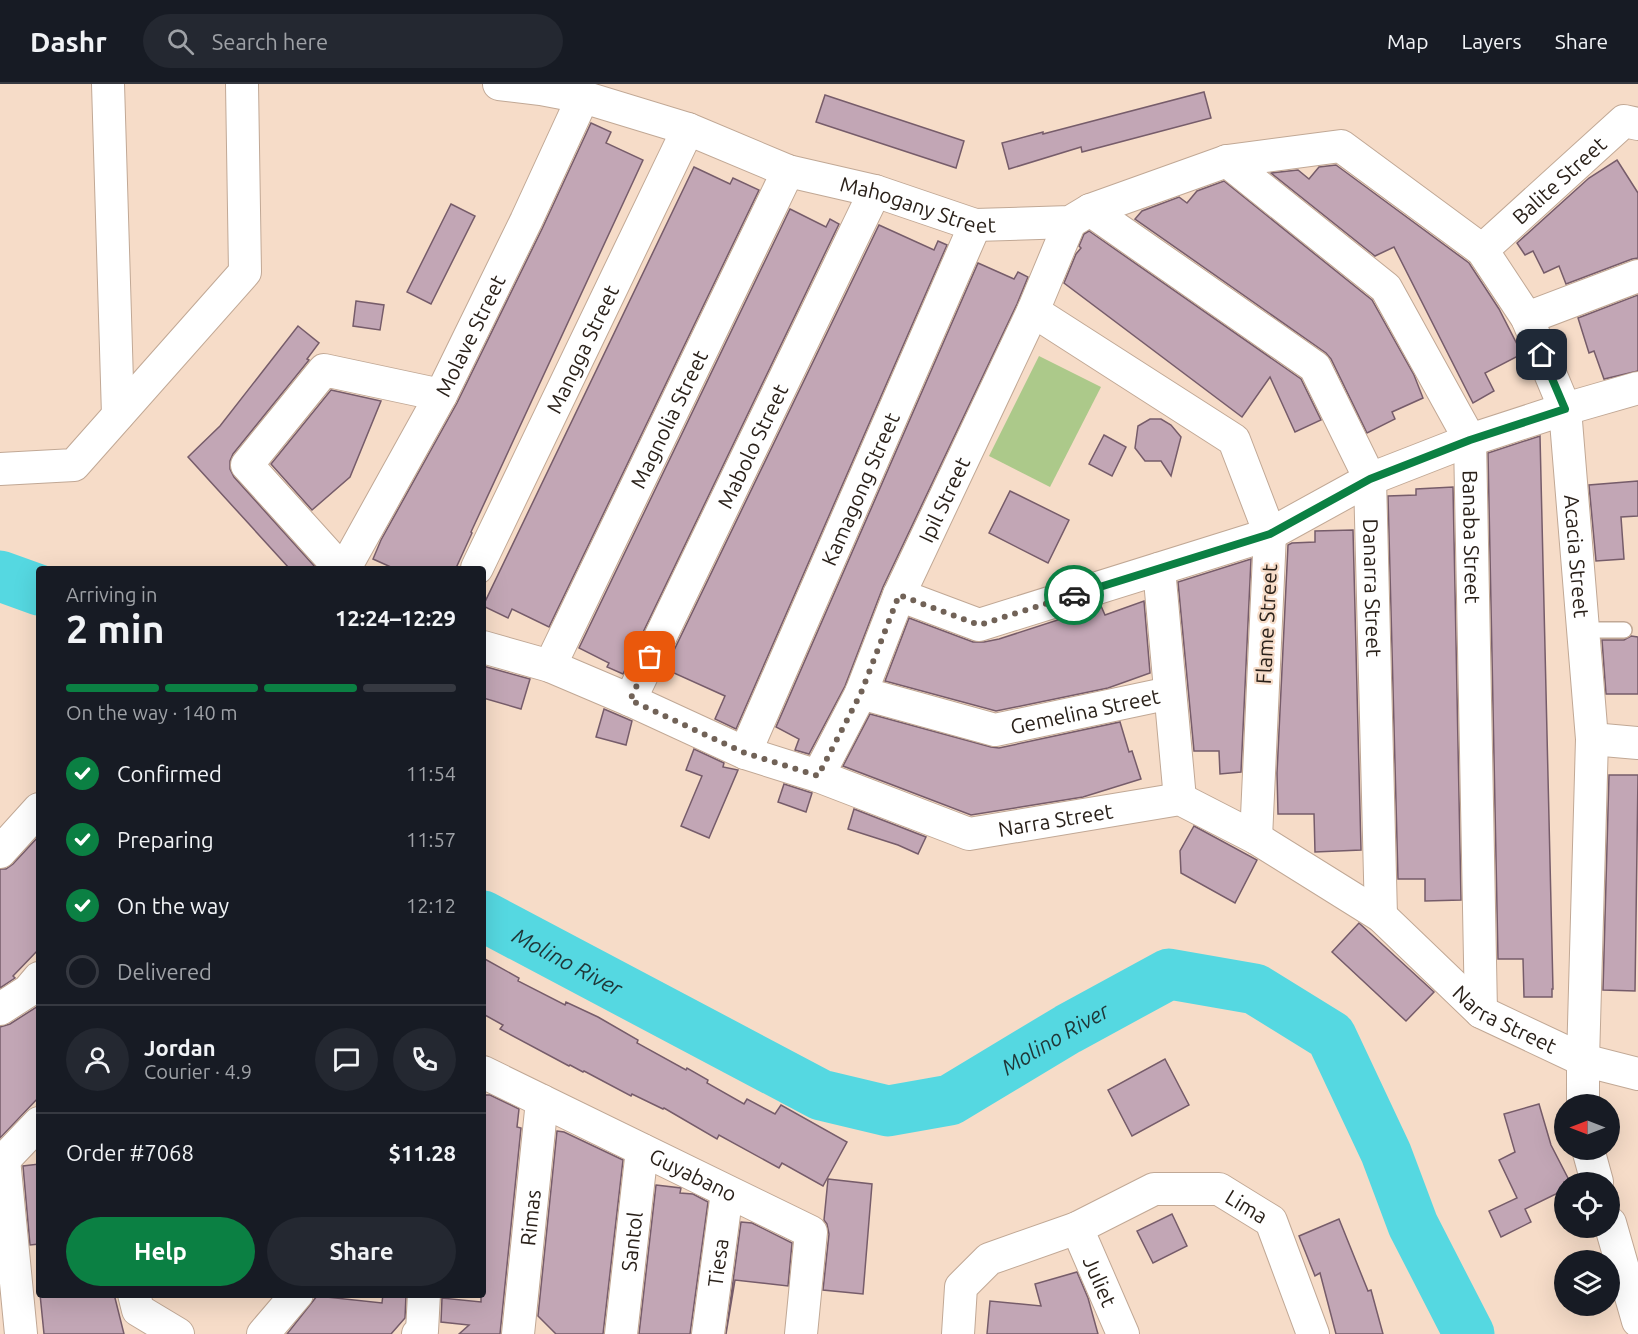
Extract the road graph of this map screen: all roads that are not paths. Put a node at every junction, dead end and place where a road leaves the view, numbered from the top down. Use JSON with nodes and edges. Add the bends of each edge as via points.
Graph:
{"nodes":[{"id":1,"x":108,"y":84,"type":"edge"},
{"id":2,"x":242,"y":84,"type":"edge"},
{"id":3,"x":499,"y":84,"type":"edge"},
{"id":4,"x":583,"y":97,"type":"junction"},
{"id":5,"x":1638,"y":124,"type":"edge"},
{"id":6,"x":688,"y":129,"type":"junction"},
{"id":7,"x":1341,"y":146,"type":"joint"},
{"id":8,"x":1227,"y":161,"type":"junction"},
{"id":9,"x":788,"y":171,"type":"junction"},
{"id":10,"x":875,"y":191,"type":"junction"},
{"id":11,"x":1080,"y":216,"type":"junction"},
{"id":12,"x":975,"y":225,"type":"junction"},
{"id":13,"x":1482,"y":250,"type":"junction"},
{"id":14,"x":1638,"y":276,"type":"edge"},
{"id":15,"x":1033,"y":311,"type":"junction"},
{"id":16,"x":1527,"y":318,"type":"junction"},
{"id":17,"x":1638,"y":388,"type":"edge"},
{"id":18,"x":441,"y":395,"type":"junction"},
{"id":19,"x":1565,"y":409,"type":"junction"},
{"id":20,"x":118,"y":415,"type":"junction"},
{"id":21,"x":1470,"y":440,"type":"junction"},
{"id":22,"x":0,"y":469,"type":"edge"},
{"id":23,"x":1370,"y":479,"type":"junction"},
{"id":24,"x":1270,"y":534,"type":"junction"},
{"id":25,"x":338,"y":566,"type":"edge"},
{"id":26,"x":346,"y":566,"type":"edge"},
{"id":27,"x":478,"y":566,"type":"edge"},
{"id":28,"x":1159,"y":569,"type":"junction"},
{"id":29,"x":899,"y":595,"type":"junction"},
{"id":30,"x":1583,"y":630,"type":"junction"},
{"id":31,"x":1624,"y":630,"type":"dead end"},
{"id":32,"x":486,"y":647,"type":"edge"},
{"id":33,"x":550,"y":666,"type":"junction"},
{"id":34,"x":861,"y":693,"type":"junction"},
{"id":35,"x":1170,"y":693,"type":"junction"},
{"id":36,"x":630,"y":700,"type":"junction"},
{"id":37,"x":1592,"y":739,"type":"junction"},
{"id":38,"x":1638,"y":743,"type":"edge"},
{"id":39,"x":745,"y":753,"type":"junction"},
{"id":40,"x":818,"y":776,"type":"junction"},
{"id":41,"x":1179,"y":799,"type":"junction"},
{"id":42,"x":36,"y":812,"type":"edge"},
{"id":43,"x":1256,"y":838,"type":"junction"},
{"id":44,"x":0,"y":852,"type":"edge"},
{"id":45,"x":1381,"y":916,"type":"junction"},
{"id":46,"x":36,"y":982,"type":"edge"},
{"id":47,"x":0,"y":1009,"type":"edge"},
{"id":48,"x":1481,"y":1012,"type":"junction"},
{"id":49,"x":1583,"y":1060,"type":"junction"},
{"id":50,"x":486,"y":1073,"type":"edge"},
{"id":51,"x":1638,"y":1074,"type":"edge"},
{"id":52,"x":1583,"y":1094,"type":"edge"},
{"id":53,"x":542,"y":1101,"type":"junction"},
{"id":54,"x":36,"y":1126,"type":"edge"},
{"id":55,"x":642,"y":1149,"type":"junction"},
{"id":56,"x":2,"y":1162,"type":"edge"},
{"id":57,"x":727,"y":1192,"type":"junction"},
{"id":58,"x":1077,"y":1228,"type":"junction"},
{"id":59,"x":1614,"y":1238,"type":"edge"},
{"id":60,"x":294,"y":1298,"type":"edge"},
{"id":61,"x":424,"y":1298,"type":"edge"},
{"id":62,"x":136,"y":1303,"type":"edge"},
{"id":63,"x":1638,"y":1321,"type":"edge"},
{"id":64,"x":21,"y":1334,"type":"edge"},
{"id":65,"x":178,"y":1334,"type":"edge"},
{"id":66,"x":263,"y":1334,"type":"edge"},
{"id":67,"x":418,"y":1334,"type":"edge"},
{"id":68,"x":518,"y":1334,"type":"edge"},
{"id":69,"x":621,"y":1334,"type":"edge"},
{"id":70,"x":708,"y":1334,"type":"edge"},
{"id":71,"x":801,"y":1334,"type":"edge"},
{"id":72,"x":958,"y":1334,"type":"edge"},
{"id":73,"x":1123,"y":1334,"type":"edge"},
{"id":74,"x":1313,"y":1334,"type":"edge"}],
"edges":[{"from":1,"to":20,"type":"street"},
{"from":2,"to":20,"type":"street","via":[[245,272]]},
{"from":3,"to":4,"type":"street","name":"Mahogany Street"},
{"from":4,"to":6,"type":"street","name":"Mahogany Street"},
{"from":4,"to":18,"type":"street","name":"Molave Street"},
{"from":5,"to":13,"type":"street","name":"Balite Street","via":[[1624,122]]},
{"from":6,"to":9,"type":"street","name":"Mahogany Street"},
{"from":6,"to":27,"type":"street","name":"Mangga Street"},
{"from":7,"to":8,"type":"street","name":"Mahogany Street"},
{"from":7,"to":13,"type":"street","name":"Acacia Street"},
{"from":8,"to":11,"type":"street","name":"Mahogany Street"},
{"from":8,"to":21,"type":"street","name":"Banaba Street","via":[[1386,288]]},
{"from":9,"to":10,"type":"street","name":"Mahogany Street"},
{"from":9,"to":33,"type":"street","name":"Magnolia Street"},
{"from":10,"to":12,"type":"street","name":"Mahogany Street"},
{"from":10,"to":36,"type":"street","name":"Mabolo Street"},
{"from":11,"to":12,"type":"street","name":"Mahogany Street"},
{"from":11,"to":15,"type":"street","name":"Ipil Street"},
{"from":11,"to":23,"type":"street","name":"Danarra Street","via":[[1315,367]]},
{"from":12,"to":39,"type":"street","name":"Kamagong Street"},
{"from":13,"to":16,"type":"street","name":"Acacia Street"},
{"from":14,"to":16,"type":"street"},
{"from":15,"to":24,"type":"street","name":"Flame Street","via":[[1234,440]]},
{"from":15,"to":29,"type":"street","name":"Ipil Street"},
{"from":16,"to":19,"type":"street","name":"Acacia Street"},
{"from":17,"to":19,"type":"street"},
{"from":18,"to":25,"type":"street","via":[[324,369],[247,465]]},
{"from":18,"to":26,"type":"street","name":"Molave Street"},
{"from":19,"to":21,"type":"street"},
{"from":19,"to":30,"type":"street","name":"Acacia Street"},
{"from":20,"to":22,"type":"street","via":[[74,465]]},
{"from":21,"to":23,"type":"street"},
{"from":21,"to":48,"type":"street","name":"Banaba Street"},
{"from":23,"to":24,"type":"street"},
{"from":23,"to":45,"type":"street","name":"Danarra Street"},
{"from":24,"to":28,"type":"street"},
{"from":24,"to":43,"type":"street","name":"Flame Street"},
{"from":28,"to":29,"type":"street","via":[[979,625]]},
{"from":28,"to":35,"type":"street"},
{"from":29,"to":34,"type":"street","name":"Ipil Street"},
{"from":30,"to":31,"type":"lane"},
{"from":30,"to":37,"type":"street","name":"Acacia Street"},
{"from":32,"to":33,"type":"street","name":"Narra Street"},
{"from":33,"to":36,"type":"street","name":"Narra Street"},
{"from":34,"to":35,"type":"street","name":"Gemelina Street","via":[[995,730]]},
{"from":34,"to":40,"type":"street","name":"Ipil Street"},
{"from":35,"to":41,"type":"street"},
{"from":36,"to":39,"type":"street","name":"Narra Street"},
{"from":37,"to":38,"type":"street"},
{"from":37,"to":49,"type":"street","name":"Acacia Street"},
{"from":39,"to":40,"type":"street","name":"Narra Street"},
{"from":40,"to":41,"type":"street","name":"Narra Street","via":[[969,834]]},
{"from":41,"to":43,"type":"street","name":"Narra Street"},
{"from":42,"to":44,"type":"street"},
{"from":43,"to":45,"type":"street","name":"Narra Street"},
{"from":45,"to":48,"type":"street","name":"Narra Street"},
{"from":46,"to":47,"type":"street"},
{"from":48,"to":49,"type":"street","name":"Narra Street"},
{"from":49,"to":51,"type":"street","name":"Narra Street"},
{"from":49,"to":52,"type":"street","name":"Acacia Street"},
{"from":50,"to":53,"type":"street","name":"Guyabano"},
{"from":53,"to":55,"type":"street","name":"Guyabano"},
{"from":53,"to":68,"type":"street","name":"Rimas"},
{"from":54,"to":56,"type":"street"},
{"from":55,"to":57,"type":"street","name":"Guyabano"},
{"from":55,"to":69,"type":"street","name":"Santol"},
{"from":56,"to":64,"type":"street"},
{"from":57,"to":70,"type":"street","name":"Tiesa"},
{"from":57,"to":71,"type":"street","name":"Guyabano","via":[[811,1232]]},
{"from":58,"to":72,"type":"street","name":"Lima","via":[[989,1259],[961,1287]]},
{"from":58,"to":73,"type":"street","name":"Juliet"},
{"from":58,"to":74,"type":"street","name":"Lima","via":[[1154,1189],[1219,1189],[1271,1221]]},
{"from":59,"to":63,"type":"street"},
{"from":60,"to":66,"type":"street"},
{"from":61,"to":67,"type":"street","via":[[422,1331]]},
{"from":62,"to":65,"type":"street"}]}
